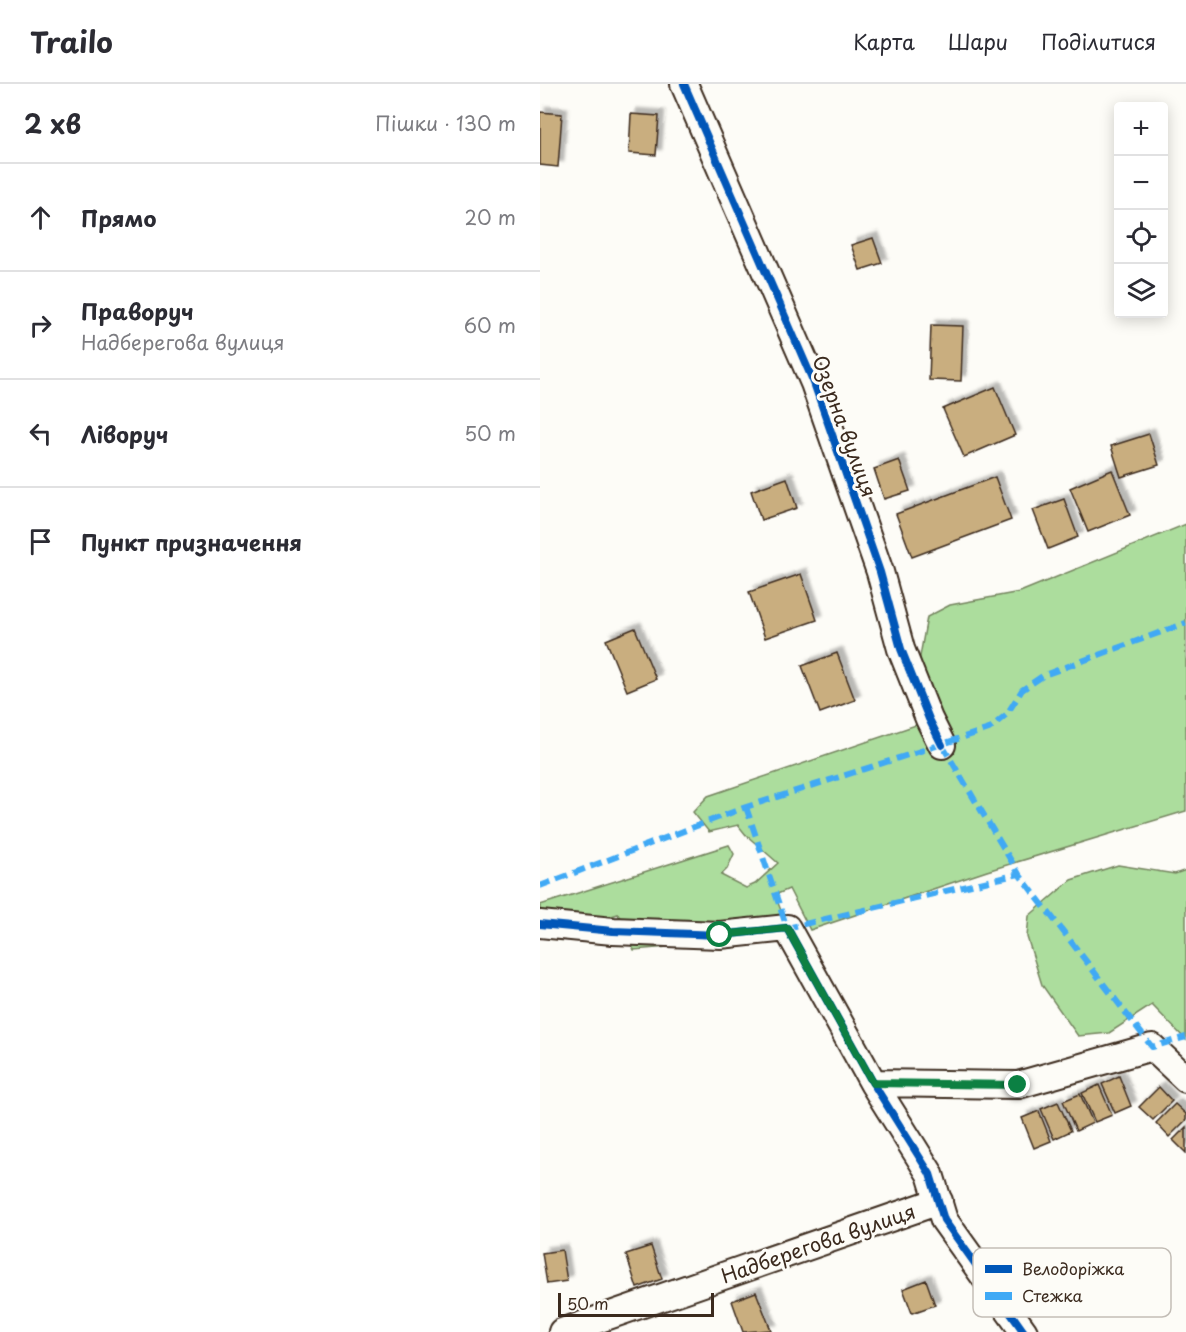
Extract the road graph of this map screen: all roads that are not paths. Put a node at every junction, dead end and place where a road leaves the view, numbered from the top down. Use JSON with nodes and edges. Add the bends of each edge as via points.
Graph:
{"nodes":[{"id":1,"x":684,"y":84,"type":"edge"},
{"id":2,"x":942,"y":745,"type":"dead end"},
{"id":3,"x":540,"y":924,"type":"edge"},
{"id":4,"x":1186,"y":1078,"type":"edge"},
{"id":5,"x":873,"y":1083,"type":"junction"},
{"id":6,"x":939,"y":1201,"type":"junction"},
{"id":7,"x":973,"y":1261,"type":"edge"},
{"id":8,"x":1013,"y":1317,"type":"edge"},
{"id":9,"x":562,"y":1332,"type":"edge"},
{"id":10,"x":1024,"y":1332,"type":"edge"}],
"edges":[{"from":1,"to":2,"type":"street","name":"Озерна вулиця","via":[[814,383],[880,572],[901,649]]},
{"from":3,"to":5,"type":"street","name":"Надберегова вулиця","via":[[720,935],[787,928]]},
{"from":4,"to":5,"type":"street","via":[[1152,1047],[1018,1085]]},
{"from":5,"to":6,"type":"street","name":"Надберегова вулиця","via":[[930,1174]]},
{"from":6,"to":7,"type":"street","name":"Надберегова вулиця","via":[[944,1220]]},
{"from":6,"to":9,"type":"street","name":"Надберегова вулиця"},
{"from":8,"to":10,"type":"street","name":"Надберегова вулиця"}]}
